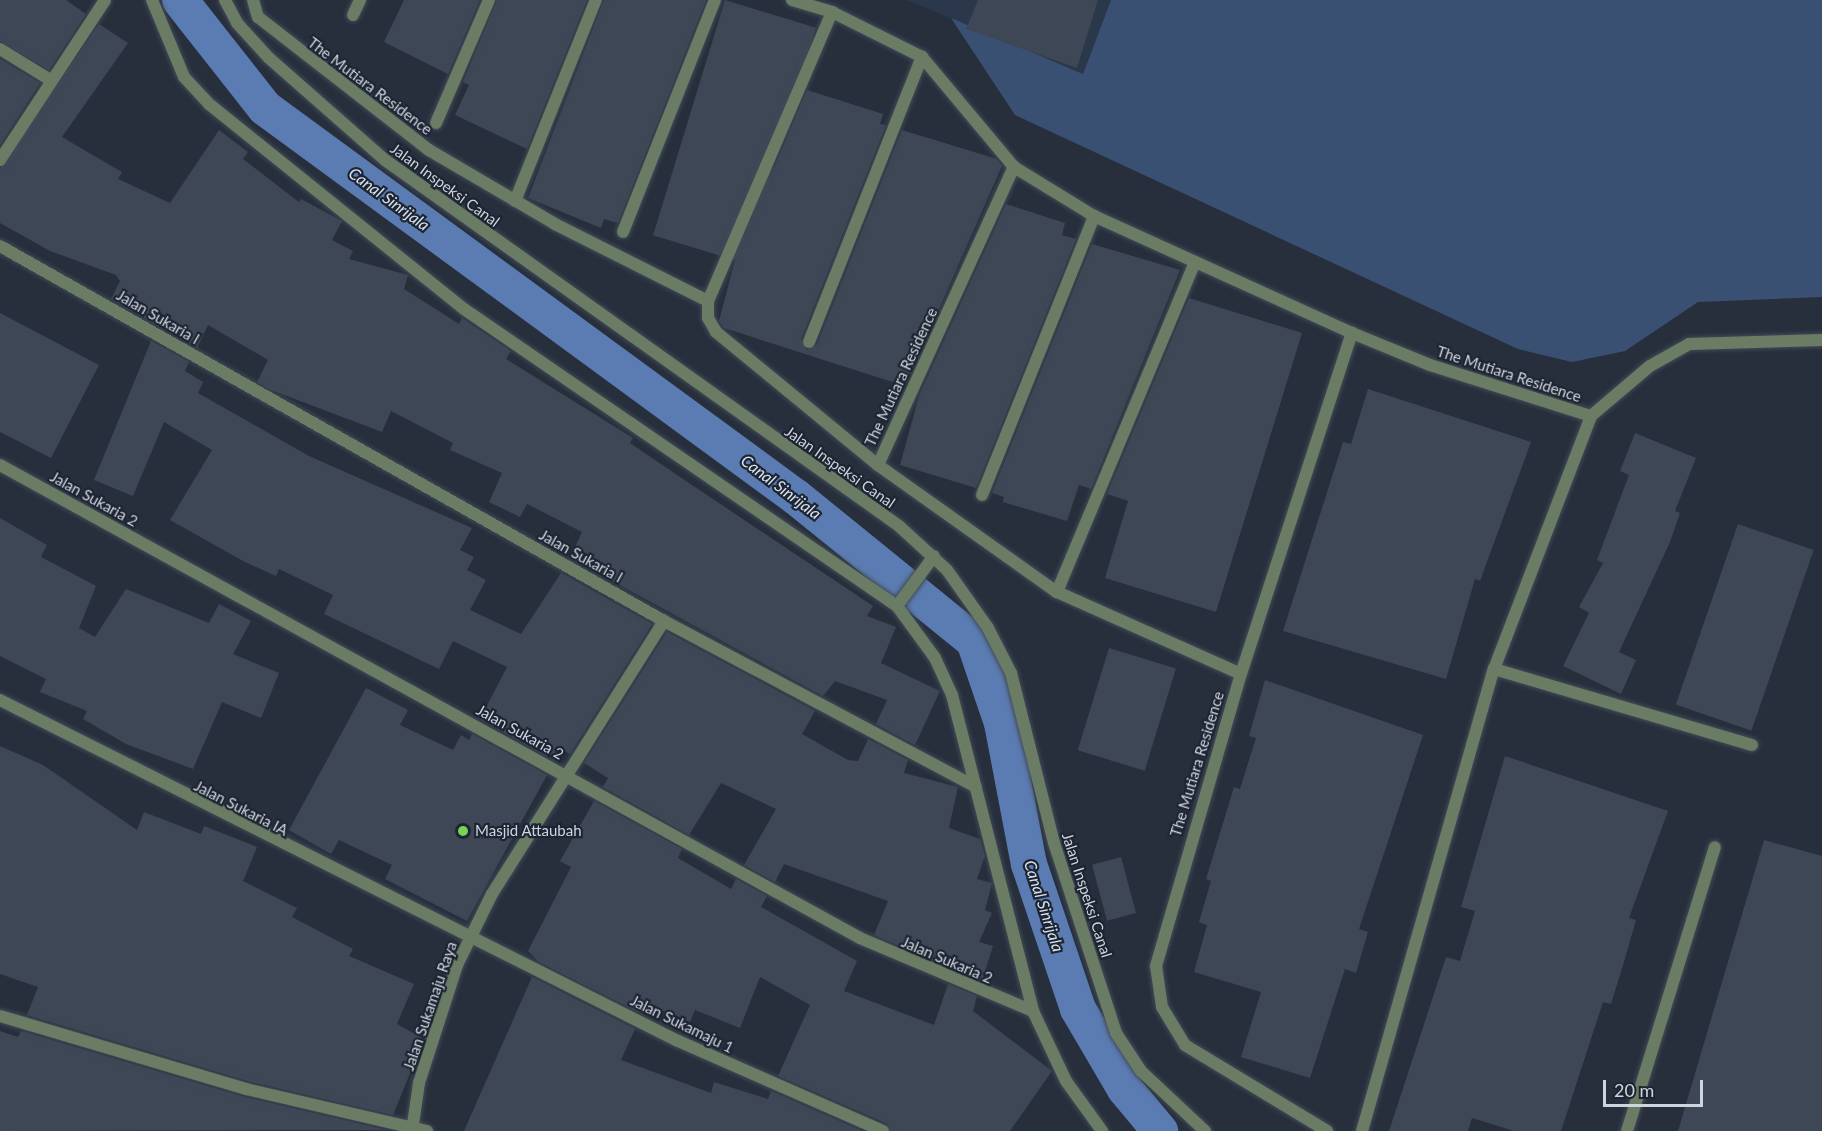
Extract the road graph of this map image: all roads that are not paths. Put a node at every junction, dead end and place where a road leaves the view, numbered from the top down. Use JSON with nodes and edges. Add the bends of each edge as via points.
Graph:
{"nodes":[{"id":1,"x":105,"y":0,"type":"edge"},
{"id":2,"x":152,"y":0,"type":"edge"},
{"id":3,"x":225,"y":0,"type":"edge"},
{"id":4,"x":253,"y":0,"type":"edge"},
{"id":5,"x":360,"y":0,"type":"edge"},
{"id":6,"x":489,"y":0,"type":"edge"},
{"id":7,"x":596,"y":0,"type":"edge"},
{"id":8,"x":715,"y":0,"type":"edge"},
{"id":9,"x":792,"y":0,"type":"edge"},
{"id":10,"x":832,"y":12,"type":"junction"},
{"id":11,"x":352,"y":15,"type":"dead end"},
{"id":12,"x":0,"y":49,"type":"edge"},
{"id":13,"x":922,"y":57,"type":"junction"},
{"id":14,"x":49,"y":79,"type":"junction"},
{"id":15,"x":436,"y":123,"type":"dead end"},
{"id":16,"x":0,"y":160,"type":"edge"},
{"id":17,"x":1014,"y":167,"type":"junction"},
{"id":18,"x":514,"y":201,"type":"junction"},
{"id":19,"x":1094,"y":216,"type":"junction"},
{"id":20,"x":623,"y":232,"type":"dead end"},
{"id":21,"x":0,"y":246,"type":"edge"},
{"id":22,"x":1195,"y":262,"type":"junction"},
{"id":23,"x":708,"y":301,"type":"junction"},
{"id":24,"x":1352,"y":333,"type":"junction"},
{"id":25,"x":1822,"y":339,"type":"edge"},
{"id":26,"x":809,"y":342,"type":"dead end"},
{"id":27,"x":1591,"y":416,"type":"junction"},
{"id":28,"x":0,"y":465,"type":"edge"},
{"id":29,"x":878,"y":465,"type":"junction"},
{"id":30,"x":982,"y":495,"type":"dead end"},
{"id":31,"x":931,"y":559,"type":"junction"},
{"id":32,"x":1057,"y":592,"type":"junction"},
{"id":33,"x":900,"y":602,"type":"junction"},
{"id":34,"x":664,"y":621,"type":"junction"},
{"id":35,"x":1494,"y":669,"type":"junction"},
{"id":36,"x":1241,"y":674,"type":"junction"},
{"id":37,"x":0,"y":700,"type":"edge"},
{"id":38,"x":1752,"y":746,"type":"dead end"},
{"id":39,"x":565,"y":773,"type":"junction"},
{"id":40,"x":976,"y":787,"type":"junction"},
{"id":41,"x":1715,"y":847,"type":"dead end"},
{"id":42,"x":471,"y":936,"type":"junction"},
{"id":43,"x":1033,"y":1011,"type":"junction"},
{"id":44,"x":0,"y":1016,"type":"edge"},
{"id":45,"x":411,"y":1127,"type":"edge"},
{"id":46,"x":427,"y":1131,"type":"edge"},
{"id":47,"x":883,"y":1131,"type":"edge"},
{"id":48,"x":1102,"y":1131,"type":"edge"},
{"id":49,"x":1205,"y":1131,"type":"edge"},
{"id":50,"x":1327,"y":1131,"type":"edge"},
{"id":51,"x":1362,"y":1131,"type":"edge"},
{"id":52,"x":1627,"y":1131,"type":"edge"}],
"edges":[{"from":1,"to":14,"type":"street"},
{"from":2,"to":33,"type":"street","via":[[184,76],[209,104],[464,309]]},
{"from":3,"to":31,"type":"street","name":"Jalan Inspeksi Canal","via":[[237,23],[269,58],[385,160],[899,526]]},
{"from":4,"to":18,"type":"street","name":"The Mutiara Residence","via":[[258,17],[359,101]]},
{"from":5,"to":11,"type":"street"},
{"from":6,"to":15,"type":"street"},
{"from":7,"to":18,"type":"street"},
{"from":8,"to":20,"type":"street"},
{"from":9,"to":10,"type":"street","name":"The Mutiara Residence"},
{"from":10,"to":13,"type":"street","name":"The Mutiara Residence"},
{"from":10,"to":23,"type":"street"},
{"from":12,"to":14,"type":"street"},
{"from":13,"to":17,"type":"street","name":"The Mutiara Residence"},
{"from":13,"to":26,"type":"street"},
{"from":14,"to":16,"type":"street"},
{"from":17,"to":19,"type":"street","name":"The Mutiara Residence"},
{"from":17,"to":29,"type":"street","name":"The Mutiara Residence"},
{"from":18,"to":23,"type":"street","name":"The Mutiara Residence"},
{"from":19,"to":22,"type":"street","name":"The Mutiara Residence"},
{"from":19,"to":30,"type":"street"},
{"from":21,"to":34,"type":"street","name":"Jalan Sukaria I"},
{"from":22,"to":24,"type":"street","name":"The Mutiara Residence"},
{"from":22,"to":32,"type":"street"},
{"from":23,"to":29,"type":"street","via":[[707,312],[716,332]]},
{"from":24,"to":27,"type":"street","name":"The Mutiara Residence"},
{"from":24,"to":36,"type":"street","name":"The Mutiara Residence"},
{"from":25,"to":27,"type":"street","name":"The Mutiara Residence","via":[[1689,344],[1650,366]]},
{"from":27,"to":35,"type":"street","name":"The Mutiara Residence"},
{"from":28,"to":39,"type":"street","name":"Jalan Sukaria 2"},
{"from":29,"to":32,"type":"street","name":"The Mutiara Residence"},
{"from":31,"to":33,"type":"street"},
{"from":31,"to":49,"type":"street","name":"Jalan Inspeksi Canal","via":[[971,601],[1011,673],[1054,843],[1116,1033],[1141,1071]]},
{"from":32,"to":36,"type":"street","name":"The Mutiara Residence"},
{"from":33,"to":40,"type":"street","via":[[952,694]]},
{"from":34,"to":39,"type":"street","name":"Jalan Sukamaju Raya"},
{"from":34,"to":40,"type":"street","name":"Jalan Sukaria I"},
{"from":35,"to":38,"type":"street"},
{"from":35,"to":51,"type":"street","name":"The Mutiara Residence"},
{"from":36,"to":50,"type":"street","name":"The Mutiara Residence","via":[[1164,931],[1157,987],[1168,1023],[1185,1045]]},
{"from":37,"to":42,"type":"street","name":"Jalan Sukaria IA","via":[[300,856]]},
{"from":39,"to":42,"type":"street","name":"Jalan Sukamaju Raya"},
{"from":39,"to":43,"type":"street","name":"Jalan Sukaria 2","via":[[860,938]]},
{"from":40,"to":43,"type":"street"},
{"from":41,"to":52,"type":"street"},
{"from":42,"to":45,"type":"street","name":"Jalan Sukamaju Raya","via":[[429,1050]]},
{"from":42,"to":47,"type":"street","name":"Jalan Sukamaju 1","via":[[678,1041]]},
{"from":43,"to":48,"type":"street","via":[[1066,1081]]},
{"from":44,"to":45,"type":"street","via":[[246,1089]]},
{"from":45,"to":46,"type":"street"}]}
